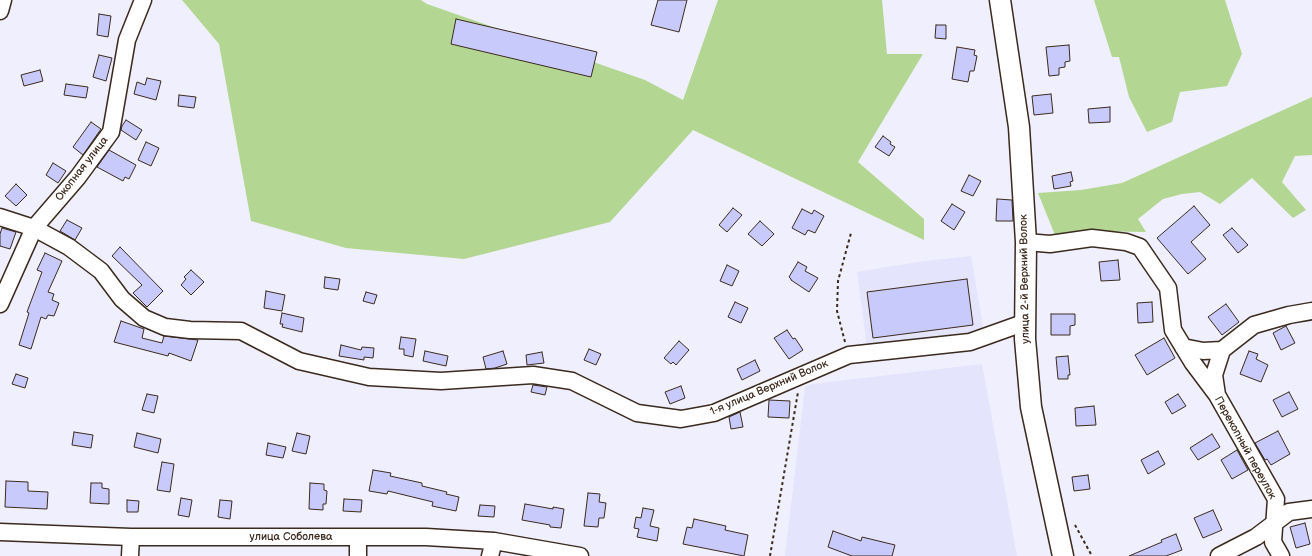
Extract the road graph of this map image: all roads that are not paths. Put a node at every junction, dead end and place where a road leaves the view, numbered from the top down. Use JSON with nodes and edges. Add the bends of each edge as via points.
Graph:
{"nodes":[{"id":1,"x":3,"y":0,"type":"edge"},
{"id":2,"x":143,"y":0,"type":"edge"},
{"id":3,"x":1000,"y":0,"type":"edge"},
{"id":4,"x":0,"y":11,"type":"edge"},
{"id":5,"x":0,"y":217,"type":"edge"},
{"id":6,"x":34,"y":228,"type":"junction"},
{"id":7,"x":1026,"y":242,"type":"junction"},
{"id":8,"x":0,"y":304,"type":"edge"},
{"id":9,"x":1312,"y":311,"type":"edge"},
{"id":10,"x":1026,"y":322,"type":"junction"},
{"id":11,"x":1183,"y":347,"type":"junction"},
{"id":12,"x":1222,"y":350,"type":"junction"},
{"id":13,"x":1217,"y":395,"type":"junction"},
{"id":14,"x":1312,"y":509,"type":"edge"},
{"id":15,"x":1274,"y":522,"type":"junction"},
{"id":16,"x":0,"y":532,"type":"edge"},
{"id":17,"x":131,"y":537,"type":"junction"},
{"id":18,"x":358,"y":537,"type":"junction"},
{"id":19,"x":492,"y":548,"type":"edge"},
{"id":20,"x":130,"y":556,"type":"edge"},
{"id":21,"x":358,"y":556,"type":"edge"},
{"id":22,"x":580,"y":556,"type":"edge"},
{"id":23,"x":1063,"y":556,"type":"edge"},
{"id":24,"x":1218,"y":556,"type":"edge"},
{"id":25,"x":1281,"y":556,"type":"edge"}],
"edges":[{"from":1,"to":4,"type":"street"},
{"from":2,"to":6,"type":"street","name":"Окопная улица","via":[[128,40],[111,132],[78,177]]},
{"from":3,"to":7,"type":"main road","name":"улица 2-й Верхний Волок","via":[[1019,127]]},
{"from":5,"to":6,"type":"street","name":"1-я улица Верхний Волок"},
{"from":6,"to":8,"type":"street","name":"Окопная улица"},
{"from":6,"to":10,"type":"street","name":"1-я улица Верхний Волок","via":[[69,247],[101,271],[122,299],[144,318],[165,327],[241,331],[299,361],[368,377],[441,381],[533,375],[572,381],[637,413],[681,420],[714,413],[849,355],[970,342]]},
{"from":7,"to":10,"type":"main road","name":"улица 2-й Верхний Волок"},
{"from":7,"to":11,"type":"street","name":"Перекопный переулок","via":[[1050,244],[1092,238],[1126,242],[1140,247],[1168,288],[1173,330]]},
{"from":9,"to":12,"type":"street","via":[[1254,325]]},
{"from":10,"to":23,"type":"main road","name":"улица 2-й Верхний Волок","via":[[1031,407]]},
{"from":11,"to":12,"type":"street","via":[[1203,352]]},
{"from":11,"to":13,"type":"street","name":"Перекопный переулок"},
{"from":12,"to":13,"type":"street","via":[[1214,375]]},
{"from":13,"to":15,"type":"street","name":"Перекопный переулок","via":[[1276,499]]},
{"from":14,"to":15,"type":"street","via":[[1289,512]]},
{"from":15,"to":24,"type":"street","via":[[1256,537]]},
{"from":15,"to":25,"type":"street","name":"Перекопный переулок","via":[[1273,542]]},
{"from":16,"to":17,"type":"street","name":"улица Соболева"},
{"from":17,"to":18,"type":"street","name":"улица Соболева"},
{"from":17,"to":20,"type":"street"},
{"from":18,"to":19,"type":"street","name":"улица Соболева","via":[[426,537]]},
{"from":18,"to":21,"type":"street"},
{"from":19,"to":22,"type":"street","name":"улица Соболева"}]}
